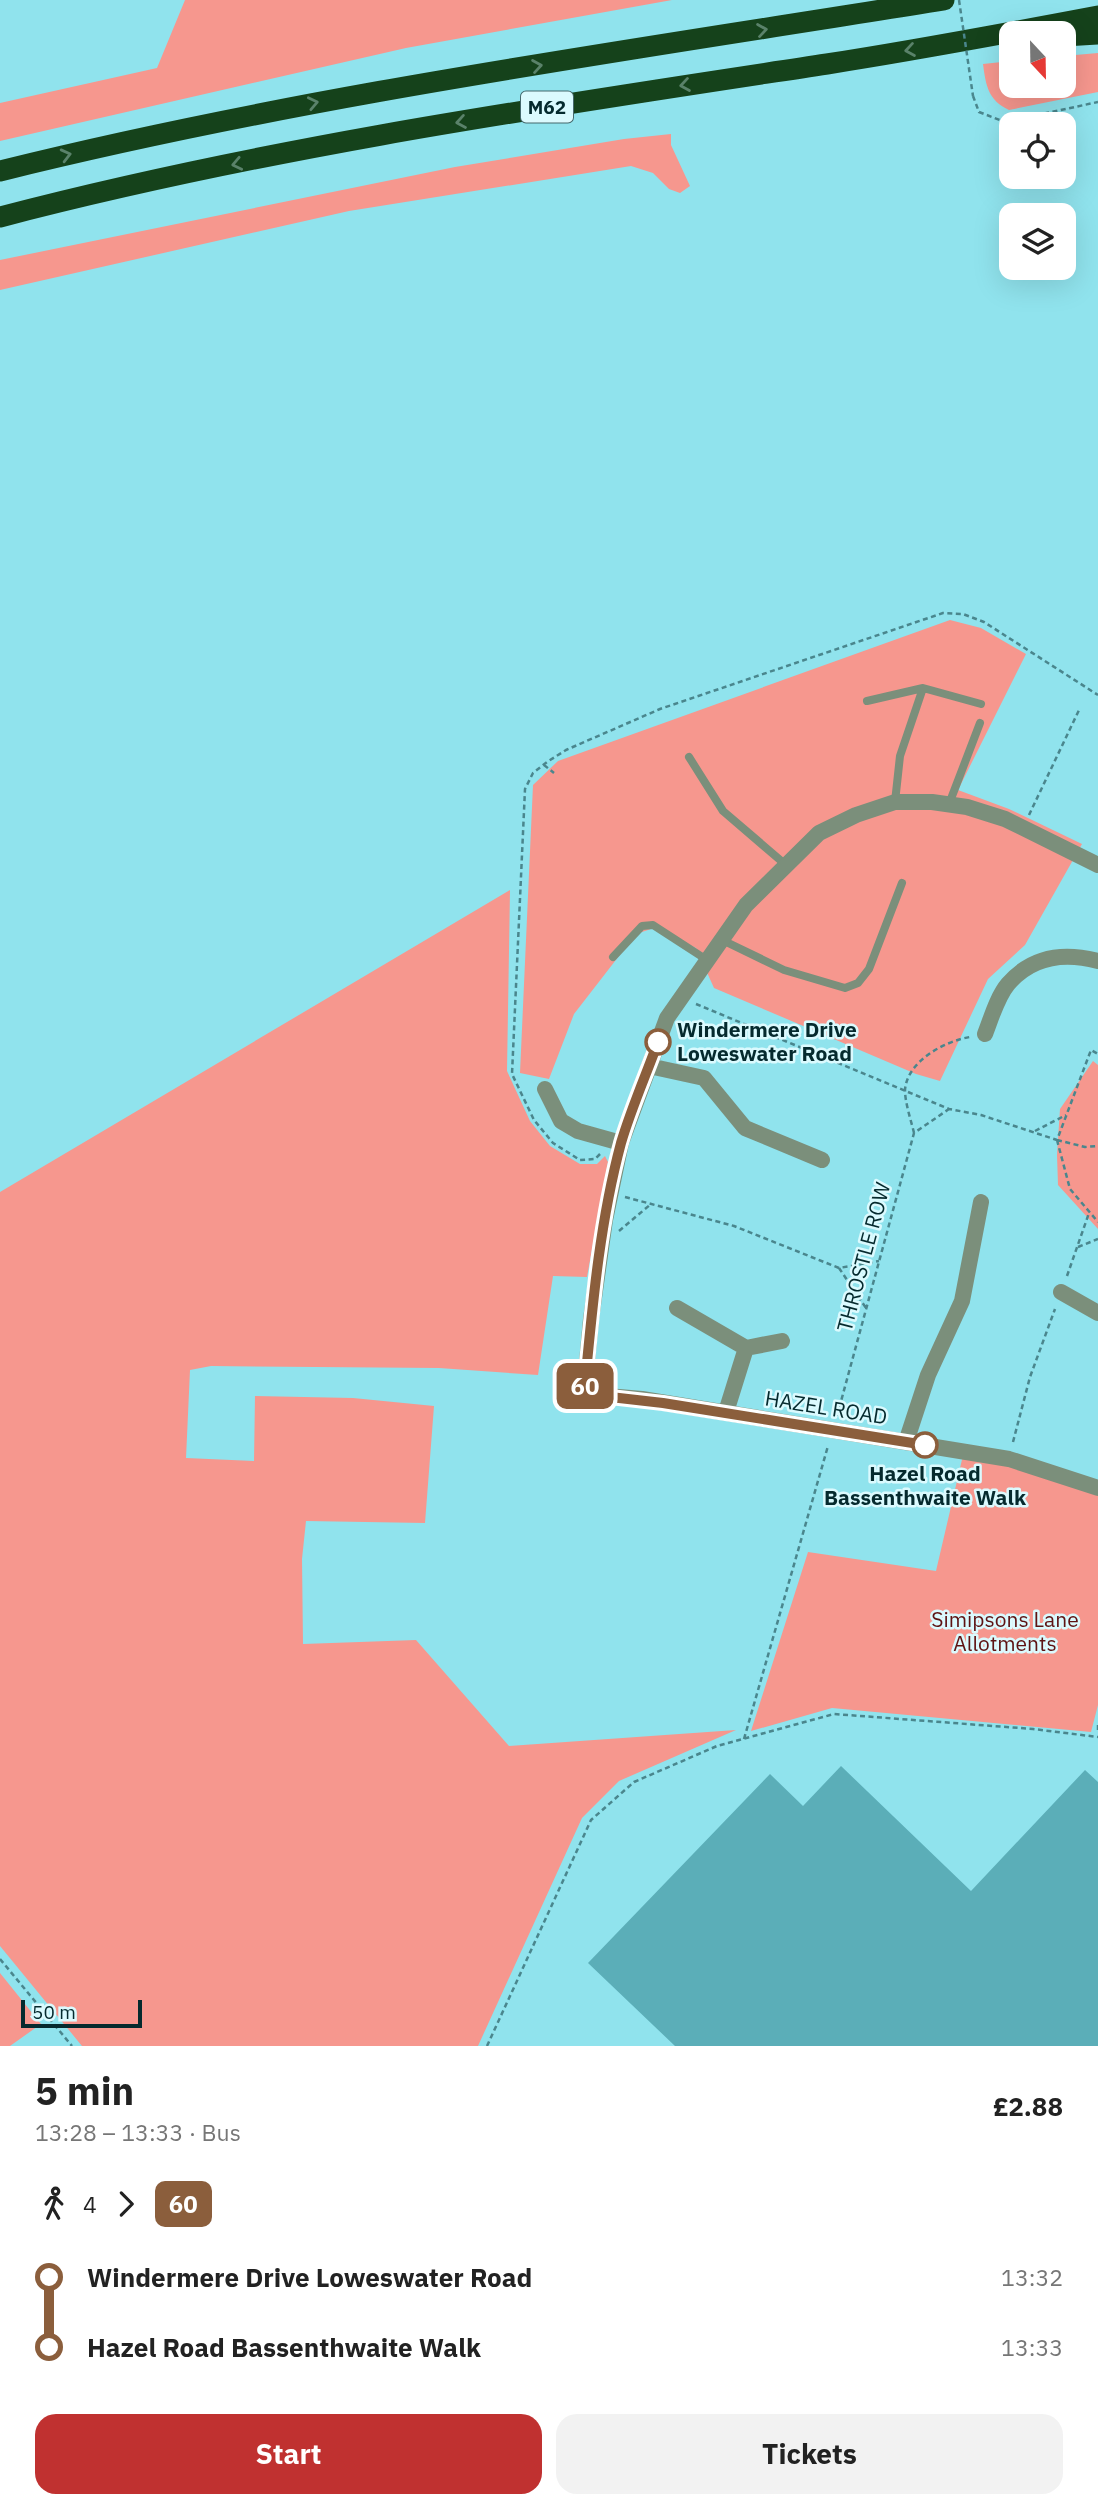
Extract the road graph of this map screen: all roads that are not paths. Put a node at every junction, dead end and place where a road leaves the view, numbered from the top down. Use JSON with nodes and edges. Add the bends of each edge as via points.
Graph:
{"nodes":[{"id":1,"x":944,"y":0,"type":"edge"},
{"id":2,"x":1098,"y":16,"type":"edge"},
{"id":3,"x":1098,"y":34,"type":"edge"},
{"id":4,"x":1076,"y":35,"type":"edge"},
{"id":5,"x":999,"y":41,"type":"edge"},
{"id":6,"x":938,"y":45,"type":"junction"},
{"id":7,"x":0,"y":172,"type":"edge"},
{"id":8,"x":0,"y":217,"type":"edge"},
{"id":9,"x":923,"y":688,"type":"junction"},
{"id":10,"x":867,"y":701,"type":"dead end"},
{"id":11,"x":981,"y":704,"type":"dead end"},
{"id":12,"x":980,"y":723,"type":"dead end"},
{"id":13,"x":689,"y":757,"type":"dead end"},
{"id":14,"x":895,"y":802,"type":"junction"},
{"id":15,"x":949,"y":804,"type":"junction"},
{"id":16,"x":786,"y":865,"type":"junction"},
{"id":17,"x":1098,"y":865,"type":"edge"},
{"id":18,"x":902,"y":883,"type":"dead end"},
{"id":19,"x":720,"y":939,"type":"junction"},
{"id":20,"x":613,"y":957,"type":"dead end"},
{"id":21,"x":707,"y":960,"type":"junction"},
{"id":22,"x":1098,"y":961,"type":"edge"},
{"id":23,"x":985,"y":1034,"type":"road end"},
{"id":24,"x":649,"y":1066,"type":"junction"},
{"id":25,"x":545,"y":1089,"type":"dead end"},
{"id":26,"x":616,"y":1141,"type":"junction"},
{"id":27,"x":822,"y":1160,"type":"dead end"},
{"id":28,"x":981,"y":1202,"type":"dead end"},
{"id":29,"x":1062,"y":1292,"type":"road end"},
{"id":30,"x":677,"y":1308,"type":"dead end"},
{"id":31,"x":1098,"y":1313,"type":"edge"},
{"id":32,"x":782,"y":1340,"type":"dead end"},
{"id":33,"x":746,"y":1348,"type":"junction"},
{"id":34,"x":726,"y":1412,"type":"junction"},
{"id":35,"x":906,"y":1442,"type":"junction"},
{"id":36,"x":1098,"y":1488,"type":"edge"}],
"edges":[{"from":7,"to":1,"type":"highway","number":"M62","one_way":true,"via":[[338,98]]},
{"from":2,"to":6,"type":"highway","number":"M62"},
{"from":3,"to":4,"type":"highway"},
{"from":5,"to":6,"type":"highway"},
{"from":6,"to":8,"type":"highway","number":"M62","one_way":true,"via":[[354,140]]},
{"from":9,"to":10,"type":"lane"},
{"from":9,"to":11,"type":"lane"},
{"from":9,"to":14,"type":"lane","via":[[900,756]]},
{"from":12,"to":15,"type":"lane"},
{"from":13,"to":16,"type":"lane","via":[[723,811]]},
{"from":14,"to":15,"type":"street"},
{"from":14,"to":16,"type":"street","via":[[819,833]]},
{"from":15,"to":17,"type":"street","via":[[1023,828]]},
{"from":16,"to":19,"type":"street"},
{"from":18,"to":19,"type":"lane","via":[[869,970],[858,983],[845,988],[784,971]]},
{"from":19,"to":21,"type":"street"},
{"from":20,"to":21,"type":"lane","via":[[642,926],[653,925]]},
{"from":21,"to":24,"type":"street","via":[[667,1018]]},
{"from":22,"to":23,"type":"street","via":[[1077,955],[1049,957],[1024,969],[1006,986]]},
{"from":24,"to":26,"type":"street"},
{"from":24,"to":27,"type":"street","via":[[704,1078],[745,1128]]},
{"from":25,"to":26,"type":"street","via":[[561,1121],[578,1131]]},
{"from":26,"to":34,"type":"street","name":"HAZEL ROAD","via":[[584,1394]]},
{"from":28,"to":35,"type":"street","via":[[962,1301],[928,1375]]},
{"from":29,"to":31,"type":"street"},
{"from":30,"to":33,"type":"street"},
{"from":32,"to":33,"type":"street"},
{"from":33,"to":34,"type":"street"},
{"from":34,"to":35,"type":"street","name":"HAZEL ROAD"},
{"from":35,"to":36,"type":"street","name":"HAZEL ROAD","via":[[1009,1459]]}]}
